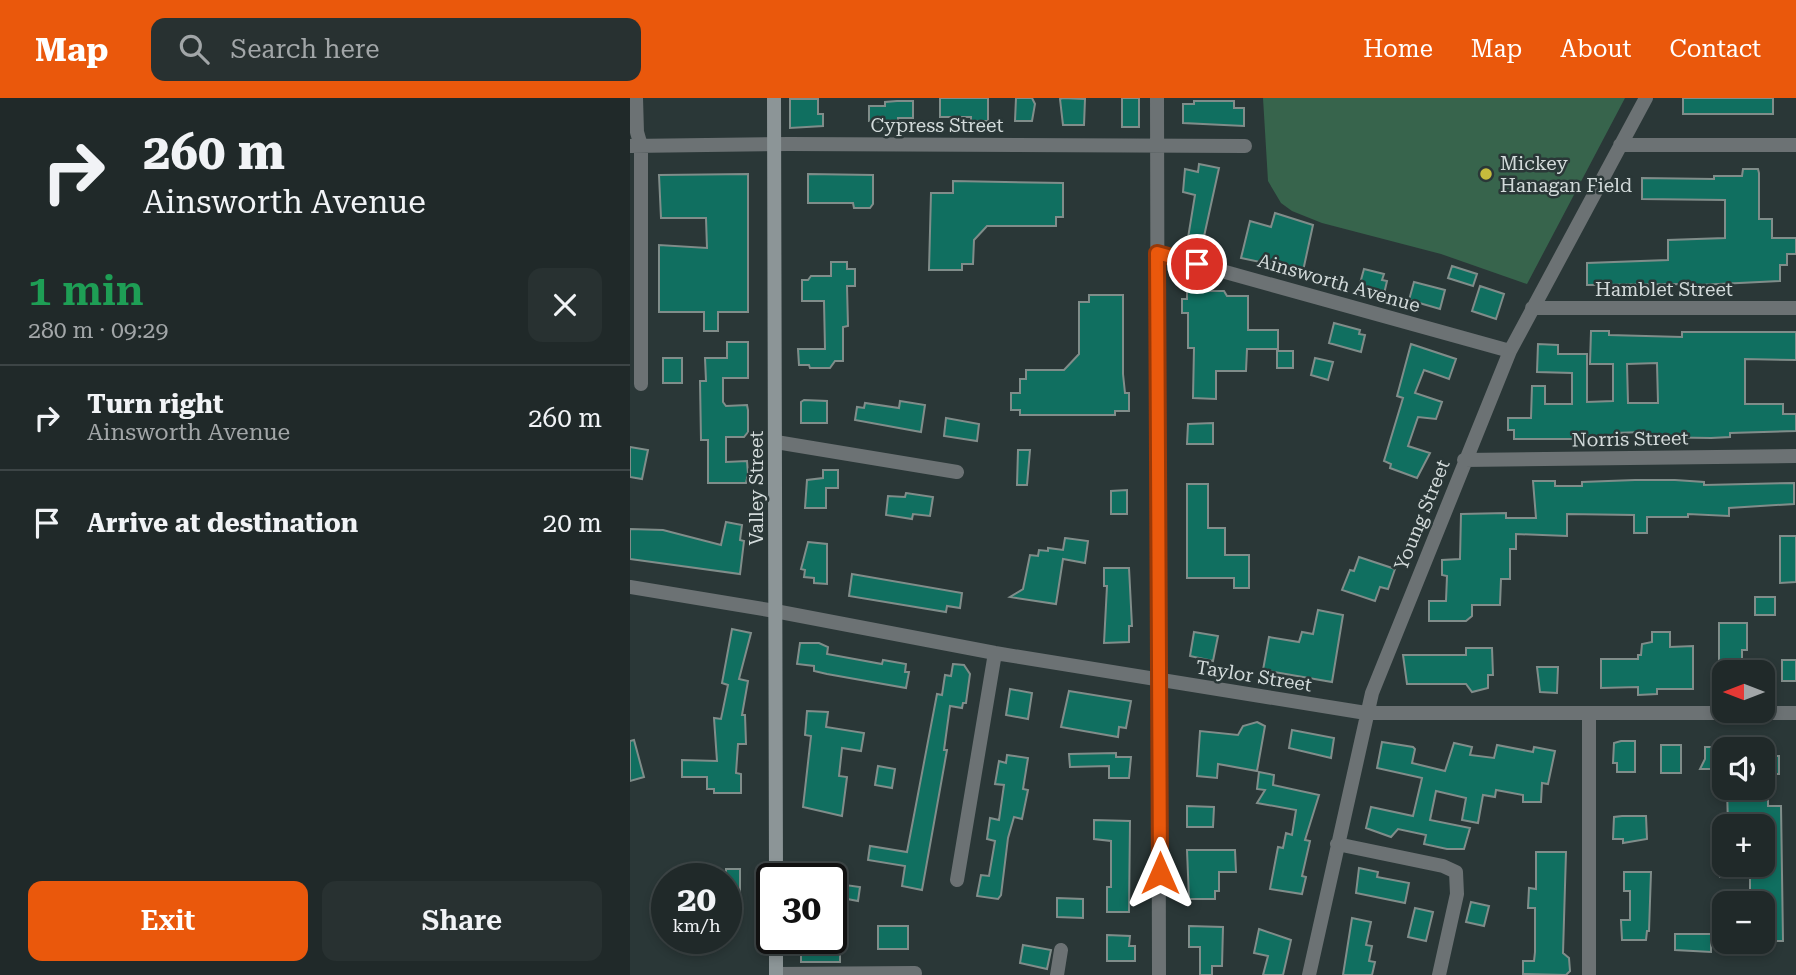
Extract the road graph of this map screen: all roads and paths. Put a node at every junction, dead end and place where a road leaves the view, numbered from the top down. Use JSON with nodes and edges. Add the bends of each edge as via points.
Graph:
{"nodes":[{"id":1,"x":636,"y":98,"type":"edge"},
{"id":2,"x":774,"y":98,"type":"edge"},
{"id":3,"x":1157,"y":98,"type":"edge"},
{"id":4,"x":1646,"y":98,"type":"edge"},
{"id":5,"x":774,"y":144,"type":"junction"},
{"id":6,"x":1157,"y":145,"type":"junction"},
{"id":7,"x":1620,"y":145,"type":"junction"},
{"id":8,"x":1796,"y":145,"type":"edge"},
{"id":9,"x":636,"y":146,"type":"edge"},
{"id":10,"x":1245,"y":146,"type":"dead end"},
{"id":11,"x":1157,"y":253,"type":"junction"},
{"id":12,"x":1532,"y":308,"type":"junction"},
{"id":13,"x":1796,"y":308,"type":"edge"},
{"id":14,"x":1510,"y":351,"type":"junction"},
{"id":15,"x":641,"y":384,"type":"dead end"},
{"id":16,"x":776,"y":442,"type":"junction"},
{"id":17,"x":1796,"y":456,"type":"edge"},
{"id":18,"x":1464,"y":460,"type":"junction"},
{"id":19,"x":957,"y":471,"type":"dead end"},
{"id":20,"x":630,"y":587,"type":"edge"},
{"id":21,"x":775,"y":611,"type":"junction"},
{"id":22,"x":995,"y":653,"type":"junction"},
{"id":23,"x":1160,"y":681,"type":"junction"},
{"id":24,"x":1366,"y":713,"type":"junction"},
{"id":25,"x":1796,"y":713,"type":"edge"},
{"id":26,"x":1589,"y":715,"type":"junction"},
{"id":27,"x":1337,"y":844,"type":"junction"},
{"id":28,"x":776,"y":863,"type":"edge"},
{"id":29,"x":957,"y":880,"type":"dead end"},
{"id":30,"x":1060,"y":950,"type":"dead end"},
{"id":31,"x":776,"y":954,"type":"edge"},
{"id":32,"x":915,"y":973,"type":"dead end"},
{"id":33,"x":776,"y":975,"type":"edge"},
{"id":34,"x":1057,"y":975,"type":"edge"},
{"id":35,"x":1159,"y":975,"type":"edge"},
{"id":36,"x":1309,"y":975,"type":"edge"},
{"id":37,"x":1439,"y":975,"type":"edge"},
{"id":38,"x":1589,"y":975,"type":"edge"}],
"edges":[{"from":1,"to":9,"type":"street"},
{"from":2,"to":5,"type":"main road","name":"Valley Street"},
{"from":3,"to":6,"type":"street"},
{"from":4,"to":7,"type":"street","name":"Young Street"},
{"from":5,"to":6,"type":"street","name":"Cypress Street"},
{"from":5,"to":9,"type":"street","name":"Cypress Street"},
{"from":5,"to":16,"type":"main road","name":"Valley Street"},
{"from":6,"to":10,"type":"street","name":"Cypress Street"},
{"from":6,"to":11,"type":"street"},
{"from":7,"to":8,"type":"street"},
{"from":7,"to":12,"type":"street","name":"Young Street"},
{"from":9,"to":15,"type":"street"},
{"from":11,"to":14,"type":"street","name":"Ainsworth Avenue"},
{"from":11,"to":23,"type":"street"},
{"from":12,"to":13,"type":"street","name":"Hamblet Street"},
{"from":12,"to":14,"type":"street","name":"Young Street"},
{"from":14,"to":18,"type":"street","name":"Young Street"},
{"from":16,"to":19,"type":"street"},
{"from":16,"to":21,"type":"main road","name":"Valley Street"},
{"from":17,"to":18,"type":"street","name":"Norris Street"},
{"from":18,"to":24,"type":"street","name":"Young Street"},
{"from":20,"to":21,"type":"street","name":"Taylor Street"},
{"from":21,"to":22,"type":"street","name":"Taylor Street"},
{"from":21,"to":28,"type":"main road","name":"Valley Street"},
{"from":22,"to":23,"type":"street","name":"Taylor Street"},
{"from":22,"to":29,"type":"street"},
{"from":23,"to":24,"type":"street","name":"Taylor Street"},
{"from":23,"to":35,"type":"street"},
{"from":24,"to":26,"type":"street","name":"Taylor Street"},
{"from":24,"to":27,"type":"street","name":"Young Street"},
{"from":25,"to":26,"type":"street","name":"Taylor Street"},
{"from":26,"to":38,"type":"street"},
{"from":27,"to":36,"type":"street","name":"Young Street"},
{"from":27,"to":37,"type":"street","via":[[1457,872],[1457,894]]},
{"from":30,"to":34,"type":"street"},
{"from":31,"to":33,"type":"main road"},
{"from":32,"to":33,"type":"street"}]}
